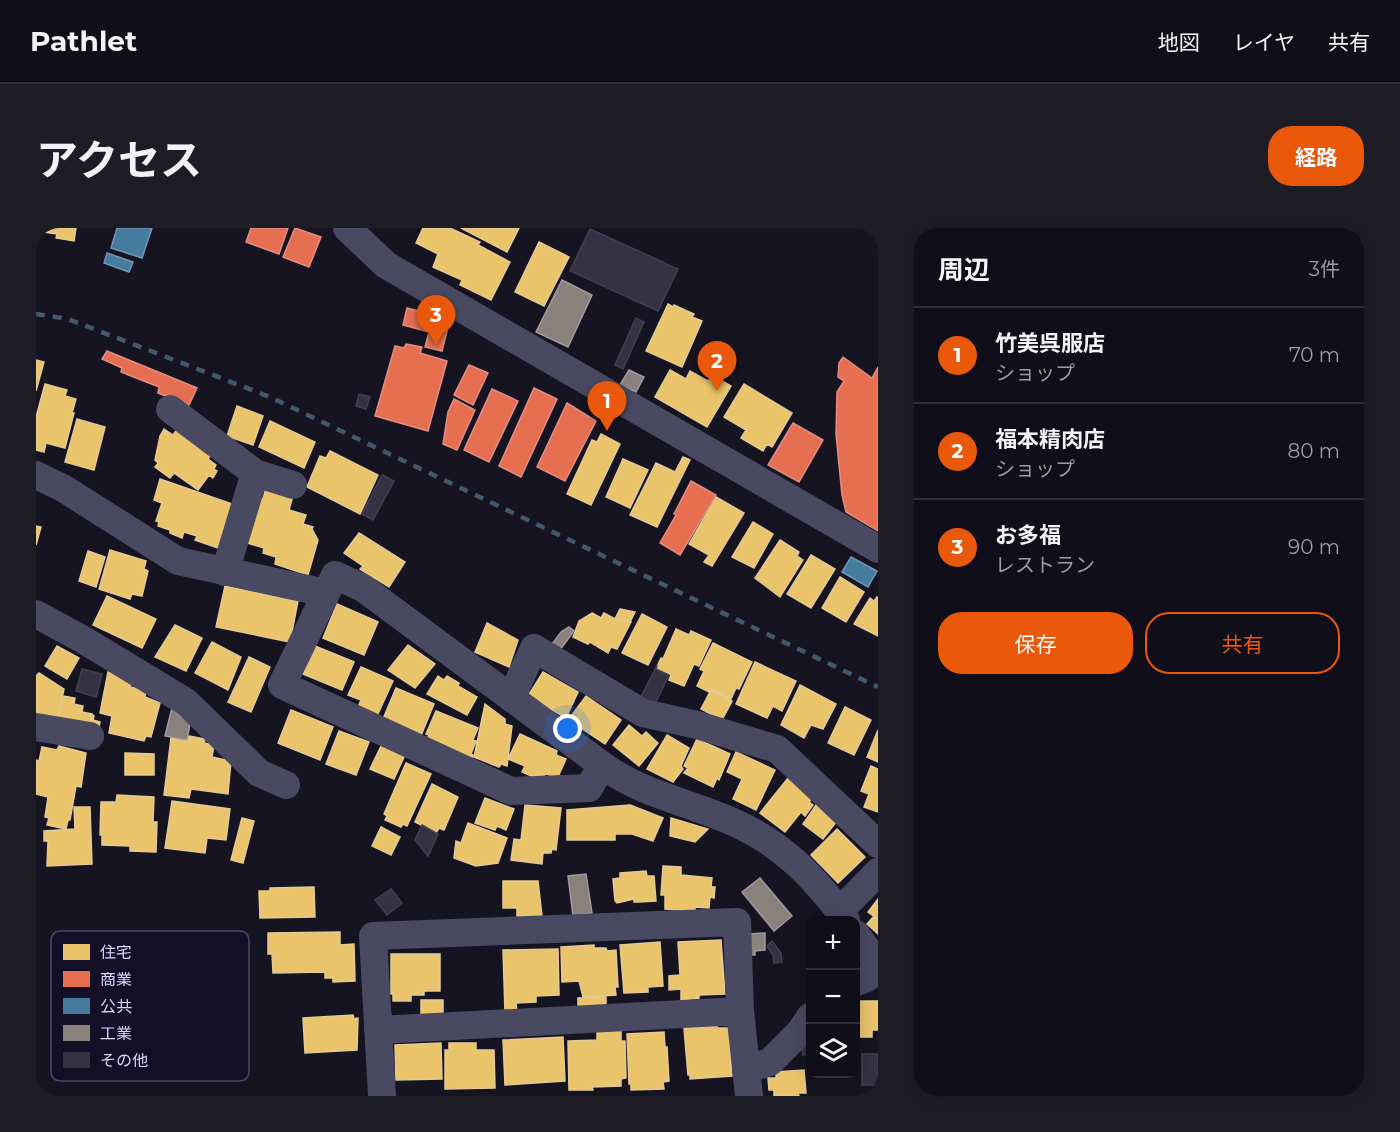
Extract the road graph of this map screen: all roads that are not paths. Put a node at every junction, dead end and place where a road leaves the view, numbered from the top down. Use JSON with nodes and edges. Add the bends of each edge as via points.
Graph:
{"nodes":[{"id":1,"x":347,"y":228,"type":"edge"},
{"id":2,"x":170,"y":409,"type":"dead end"},
{"id":3,"x":255,"y":473,"type":"junction"},
{"id":4,"x":36,"y":475,"type":"edge"},
{"id":5,"x":294,"y":485,"type":"dead end"},
{"id":6,"x":878,"y":549,"type":"edge"},
{"id":7,"x":225,"y":572,"type":"junction"},
{"id":8,"x":326,"y":593,"type":"junction"},
{"id":9,"x":36,"y":614,"type":"edge"},
{"id":10,"x":511,"y":698,"type":"junction"},
{"id":11,"x":36,"y":727,"type":"edge"},
{"id":12,"x":90,"y":736,"type":"dead end"},
{"id":13,"x":602,"y":765,"type":"junction"},
{"id":14,"x":286,"y":785,"type":"dead end"},
{"id":15,"x":878,"y":844,"type":"edge"},
{"id":16,"x":878,"y":872,"type":"edge"},
{"id":17,"x":842,"y":916,"type":"edge"},
{"id":18,"x":860,"y":941,"type":"edge"},
{"id":19,"x":878,"y":967,"type":"edge"},
{"id":20,"x":860,"y":980,"type":"edge"},
{"id":21,"x":740,"y":1011,"type":"junction"},
{"id":22,"x":806,"y":1023,"type":"edge"},
{"id":23,"x":378,"y":1030,"type":"junction"},
{"id":24,"x":747,"y":1083,"type":"edge"},
{"id":25,"x":382,"y":1096,"type":"edge"}],
"edges":[{"from":1,"to":6,"type":"street","via":[[386,265]]},
{"from":2,"to":3,"type":"street"},
{"from":3,"to":5,"type":"street"},
{"from":3,"to":7,"type":"street"},
{"from":4,"to":7,"type":"street","via":[[178,561]]},
{"from":7,"to":8,"type":"street"},
{"from":8,"to":10,"type":"street","via":[[335,575],[363,588]]},
{"from":8,"to":13,"type":"street","via":[[282,685],[511,791],[589,788]]},
{"from":9,"to":14,"type":"street","via":[[186,702],[259,773]]},
{"from":10,"to":13,"type":"street"},
{"from":10,"to":15,"type":"street","via":[[534,648],[643,713],[777,749]]},
{"from":11,"to":12,"type":"street"},
{"from":13,"to":17,"type":"street","via":[[620,779],[733,822],[777,845],[820,886]]},
{"from":16,"to":17,"type":"street"},
{"from":18,"to":19,"type":"street"},
{"from":19,"to":20,"type":"street"},
{"from":21,"to":23,"type":"street"},
{"from":21,"to":23,"type":"street","via":[[737,922],[373,936]]},
{"from":21,"to":24,"type":"street"},
{"from":22,"to":24,"type":"street"},
{"from":23,"to":25,"type":"street"}]}
